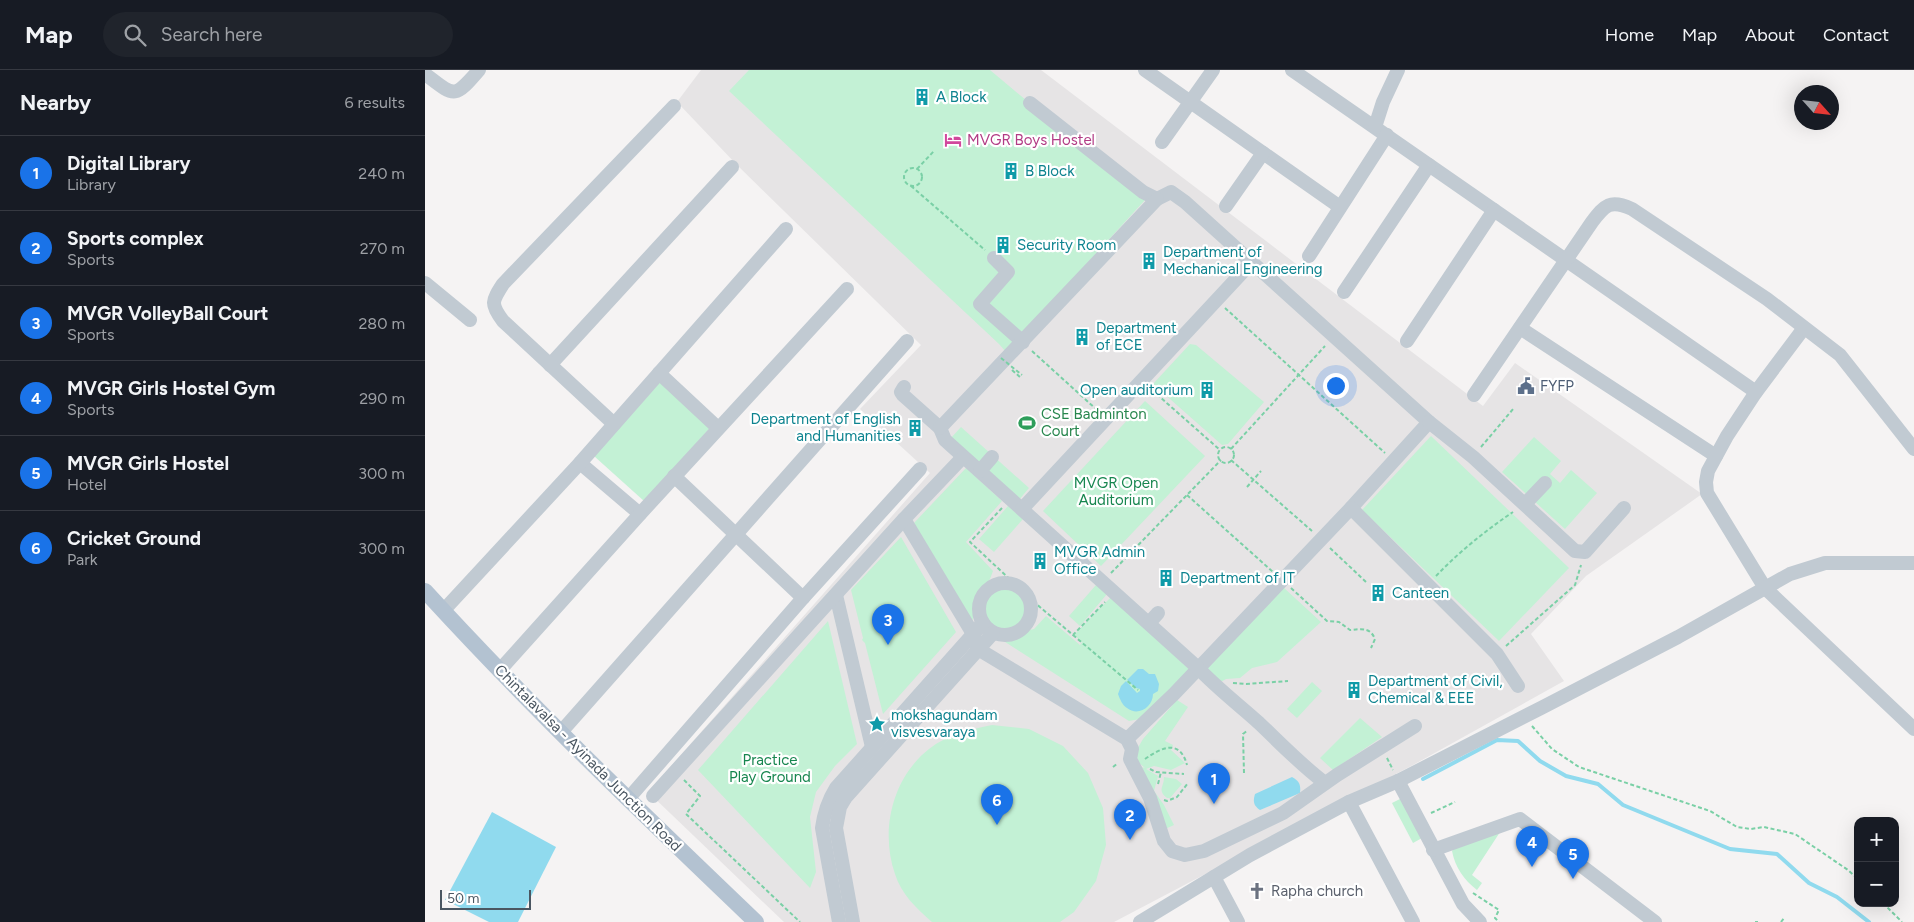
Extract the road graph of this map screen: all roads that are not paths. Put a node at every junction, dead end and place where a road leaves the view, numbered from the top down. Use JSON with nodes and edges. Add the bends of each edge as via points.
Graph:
{"nodes":[{"id":1,"x":479,"y":70,"type":"edge"},
{"id":2,"x":1145,"y":70,"type":"edge"},
{"id":3,"x":1213,"y":70,"type":"edge"},
{"id":4,"x":1293,"y":70,"type":"edge"},
{"id":5,"x":1398,"y":70,"type":"edge"},
{"id":6,"x":425,"y":74,"type":"edge"},
{"id":7,"x":1190,"y":102,"type":"junction"},
{"id":8,"x":1030,"y":103,"type":"dead end"},
{"id":9,"x":674,"y":106,"type":"dead end"},
{"id":10,"x":1375,"y":127,"type":"junction"},
{"id":11,"x":1387,"y":135,"type":"junction"},
{"id":12,"x":1162,"y":142,"type":"dead end"},
{"id":13,"x":1263,"y":153,"type":"junction"},
{"id":14,"x":1429,"y":165,"type":"junction"},
{"id":15,"x":732,"y":167,"type":"dead end"},
{"id":16,"x":1157,"y":198,"type":"junction"},
{"id":17,"x":1226,"y":206,"type":"dead end"},
{"id":18,"x":1340,"y":207,"type":"junction"},
{"id":19,"x":1494,"y":210,"type":"junction"},
{"id":20,"x":786,"y":228,"type":"dead end"},
{"id":21,"x":1309,"y":256,"type":"dead end"},
{"id":22,"x":994,"y":258,"type":"road end"},
{"id":23,"x":1566,"y":260,"type":"junction"},
{"id":24,"x":1252,"y":262,"type":"junction"},
{"id":25,"x":425,"y":283,"type":"edge"},
{"id":26,"x":847,"y":289,"type":"dead end"},
{"id":27,"x":1344,"y":292,"type":"dead end"},
{"id":28,"x":470,"y":320,"type":"dead end"},
{"id":29,"x":1520,"y":328,"type":"junction"},
{"id":30,"x":1804,"y":328,"type":"junction"},
{"id":31,"x":1407,"y":341,"type":"dead end"},
{"id":32,"x":907,"y":342,"type":"dead end"},
{"id":33,"x":1023,"y":342,"type":"junction"},
{"id":34,"x":550,"y":365,"type":"junction"},
{"id":35,"x":659,"y":373,"type":"junction"},
{"id":36,"x":904,"y":387,"type":"dead end"},
{"id":37,"x":1756,"y":392,"type":"junction"},
{"id":38,"x":1474,"y":394,"type":"dead end"},
{"id":39,"x":1429,"y":422,"type":"junction"},
{"id":40,"x":615,"y":424,"type":"junction"},
{"id":41,"x":718,"y":428,"type":"junction"},
{"id":42,"x":940,"y":428,"type":"junction"},
{"id":43,"x":1914,"y":449,"type":"edge"},
{"id":44,"x":1716,"y":456,"type":"junction"},
{"id":45,"x":963,"y":457,"type":"junction"},
{"id":46,"x":993,"y":457,"type":"dead end"},
{"id":47,"x":580,"y":463,"type":"junction"},
{"id":48,"x":920,"y":469,"type":"dead end"},
{"id":49,"x":980,"y":471,"type":"junction"},
{"id":50,"x":674,"y":476,"type":"junction"},
{"id":51,"x":1545,"y":483,"type":"dead end"},
{"id":52,"x":1525,"y":504,"type":"junction"},
{"id":53,"x":1351,"y":508,"type":"junction"},
{"id":54,"x":1624,"y":508,"type":"dead end"},
{"id":55,"x":1022,"y":509,"type":"junction"},
{"id":56,"x":639,"y":514,"type":"junction"},
{"id":57,"x":904,"y":519,"type":"junction"},
{"id":58,"x":736,"y":535,"type":"junction"},
{"id":59,"x":1914,"y":563,"type":"edge"},
{"id":60,"x":1765,"y":588,"type":"junction"},
{"id":61,"x":425,"y":591,"type":"edge"},
{"id":62,"x":837,"y":594,"type":"junction"},
{"id":63,"x":803,"y":598,"type":"junction"},
{"id":64,"x":443,"y":611,"type":"junction"},
{"id":65,"x":988,"y":628,"type":"junction"},
{"id":66,"x":973,"y":634,"type":"junction"},
{"id":67,"x":978,"y":649,"type":"junction"},
{"id":68,"x":1198,"y":668,"type":"junction"},
{"id":69,"x":499,"y":671,"type":"junction"},
{"id":70,"x":1518,"y":686,"type":"dead end"},
{"id":71,"x":1415,"y":726,"type":"dead end"},
{"id":72,"x":1914,"y":729,"type":"edge"},
{"id":73,"x":561,"y":732,"type":"junction"},
{"id":74,"x":1127,"y":739,"type":"junction"},
{"id":75,"x":872,"y":747,"type":"junction"},
{"id":76,"x":1398,"y":781,"type":"junction"},
{"id":77,"x":1325,"y":783,"type":"junction"},
{"id":78,"x":653,"y":796,"type":"dead end"},
{"id":79,"x":628,"y":799,"type":"junction"},
{"id":80,"x":1349,"y":802,"type":"junction"},
{"id":81,"x":1433,"y":850,"type":"junction"},
{"id":82,"x":1214,"y":876,"type":"junction"},
{"id":83,"x":756,"y":922,"type":"edge"},
{"id":84,"x":839,"y":922,"type":"edge"},
{"id":85,"x":853,"y":922,"type":"edge"},
{"id":86,"x":1140,"y":922,"type":"edge"},
{"id":87,"x":1238,"y":922,"type":"edge"},
{"id":88,"x":1413,"y":922,"type":"edge"},
{"id":89,"x":1480,"y":922,"type":"edge"},
{"id":90,"x":1655,"y":922,"type":"edge"}],
"edges":[{"from":1,"to":6,"type":"street","via":[[463,88],[456,91],[441,87]]},
{"from":2,"to":7,"type":"street"},
{"from":3,"to":7,"type":"street"},
{"from":4,"to":10,"type":"street"},
{"from":5,"to":10,"type":"street"},
{"from":7,"to":12,"type":"street"},
{"from":7,"to":13,"type":"street"},
{"from":8,"to":16,"type":"street","via":[[1143,192]]},
{"from":9,"to":34,"type":"street","via":[[503,284],[494,298],[495,310],[503,321]]},
{"from":10,"to":11,"type":"street"},
{"from":11,"to":14,"type":"street"},
{"from":11,"to":18,"type":"street"},
{"from":13,"to":17,"type":"street"},
{"from":13,"to":18,"type":"street"},
{"from":14,"to":19,"type":"street"},
{"from":14,"to":27,"type":"street"},
{"from":15,"to":34,"type":"street"},
{"from":16,"to":24,"type":"street","via":[[1171,192]]},
{"from":16,"to":33,"type":"street"},
{"from":18,"to":21,"type":"street"},
{"from":19,"to":23,"type":"street"},
{"from":19,"to":31,"type":"street"},
{"from":20,"to":35,"type":"street"},
{"from":22,"to":33,"type":"street","via":[[1008,272],[980,304]]},
{"from":23,"to":29,"type":"street"},
{"from":23,"to":30,"type":"street","via":[[1604,207],[1611,204],[1624,206],[1759,294]]},
{"from":23,"to":37,"type":"street"},
{"from":24,"to":39,"type":"street"},
{"from":24,"to":55,"type":"street"},
{"from":25,"to":28,"type":"street"},
{"from":26,"to":41,"type":"street"},
{"from":29,"to":38,"type":"street"},
{"from":29,"to":44,"type":"street"},
{"from":30,"to":37,"type":"street"},
{"from":30,"to":43,"type":"street","via":[[1840,355]]},
{"from":32,"to":58,"type":"street"},
{"from":33,"to":42,"type":"street"},
{"from":34,"to":40,"type":"street"},
{"from":35,"to":40,"type":"street"},
{"from":35,"to":41,"type":"street"},
{"from":36,"to":42,"type":"street","via":[[903,395]]},
{"from":37,"to":44,"type":"street"},
{"from":39,"to":52,"type":"street"},
{"from":39,"to":53,"type":"street"},
{"from":40,"to":47,"type":"street"},
{"from":41,"to":50,"type":"street"},
{"from":42,"to":45,"type":"street","via":[[945,440]]},
{"from":44,"to":60,"type":"street","via":[[1708,471],[1707,493]]},
{"from":45,"to":49,"type":"street"},
{"from":45,"to":57,"type":"street"},
{"from":46,"to":49,"type":"street"},
{"from":47,"to":56,"type":"street"},
{"from":47,"to":64,"type":"street"},
{"from":48,"to":63,"type":"street"},
{"from":49,"to":55,"type":"street"},
{"from":50,"to":56,"type":"street"},
{"from":50,"to":58,"type":"street"},
{"from":51,"to":52,"type":"street"},
{"from":52,"to":54,"type":"street","via":[[1575,551],[1585,552]]},
{"from":53,"to":68,"type":"street"},
{"from":53,"to":70,"type":"street","via":[[1497,654]]},
{"from":55,"to":68,"type":"street","via":[[1115,592],[1153,618]]},
{"from":56,"to":69,"type":"street"},
{"from":57,"to":62,"type":"street"},
{"from":57,"to":66,"type":"street"},
{"from":58,"to":63,"type":"street"},
{"from":58,"to":73,"type":"street"},
{"from":59,"to":60,"type":"street","via":[[1825,563],[1790,574]]},
{"from":60,"to":72,"type":"street"},
{"from":60,"to":76,"type":"street","via":[[1678,637]]},
{"from":61,"to":64,"type":"main road","name":"Chintalavalsa - Ayinada Junction Road"},
{"from":62,"to":75,"type":"street"},
{"from":62,"to":78,"type":"street"},
{"from":63,"to":79,"type":"street"},
{"from":64,"to":69,"type":"main road","name":"Chintalavalsa - Ayinada Junction Road"},
{"from":65,"to":65,"type":"street","via":[[979,610],[989,589],[1002,584],[1017,586],[1031,603],[1026,625],[1008,635]]},
{"from":65,"to":66,"type":"street"},
{"from":65,"to":67,"type":"street"},
{"from":66,"to":67,"type":"street"},
{"from":66,"to":75,"type":"street"},
{"from":67,"to":74,"type":"street"},
{"from":67,"to":85,"type":"street","via":[[846,797],[840,808],[836,828]]},
{"from":68,"to":74,"type":"street"},
{"from":68,"to":77,"type":"street","via":[[1290,755]]},
{"from":69,"to":73,"type":"main road","name":"Chintalavalsa - Ayinada Junction Road"},
{"from":71,"to":77,"type":"street"},
{"from":73,"to":79,"type":"main road","name":"Chintalavalsa - Ayinada Junction Road"},
{"from":74,"to":77,"type":"street","via":[[1164,841],[1172,851],[1185,855],[1204,851],[1283,813]]},
{"from":75,"to":84,"type":"street","via":[[836,788],[824,812],[822,828]]},
{"from":76,"to":80,"type":"street"},
{"from":76,"to":81,"type":"street"},
{"from":79,"to":83,"type":"main road","name":"Chintalavalsa - Ayinada Junction Road"},
{"from":80,"to":82,"type":"street"},
{"from":80,"to":88,"type":"street"},
{"from":81,"to":89,"type":"street","via":[[1463,904]]},
{"from":81,"to":90,"type":"street","via":[[1520,819]]},
{"from":82,"to":86,"type":"street"},
{"from":82,"to":87,"type":"street"}]}
